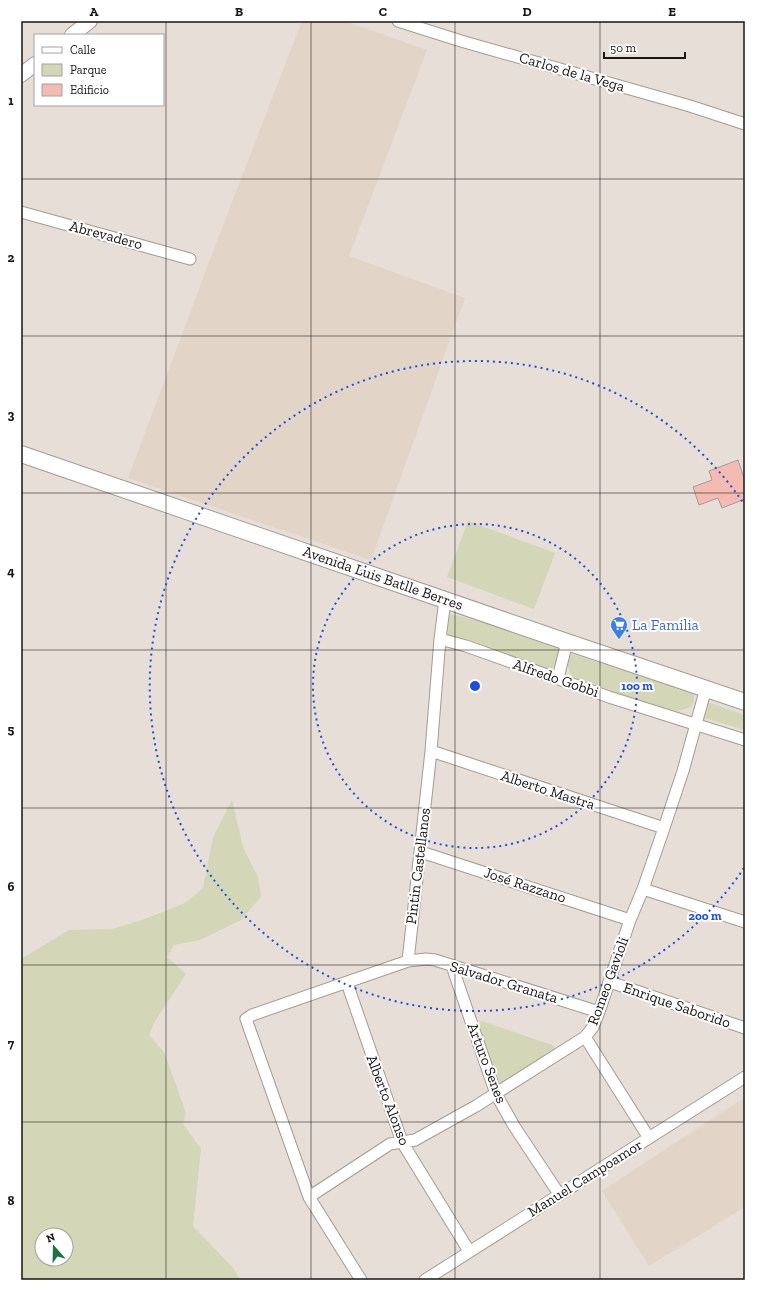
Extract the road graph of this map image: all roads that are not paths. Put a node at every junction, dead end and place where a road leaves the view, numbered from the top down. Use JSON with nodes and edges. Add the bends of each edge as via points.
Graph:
{"nodes":[{"id":1,"x":90,"y":21,"type":"edge"},
{"id":2,"x":398,"y":21,"type":"edge"},
{"id":3,"x":73,"y":34,"type":"edge"},
{"id":4,"x":34,"y":65,"type":"edge"},
{"id":5,"x":21,"y":75,"type":"edge"},
{"id":6,"x":745,"y":124,"type":"edge"},
{"id":7,"x":21,"y":212,"type":"edge"},
{"id":8,"x":190,"y":259,"type":"dead end"},
{"id":9,"x":21,"y":454,"type":"edge"},
{"id":10,"x":445,"y":600,"type":"junction"},
{"id":11,"x":440,"y":640,"type":"junction"},
{"id":12,"x":567,"y":642,"type":"junction"},
{"id":13,"x":558,"y":678,"type":"junction"},
{"id":14,"x":706,"y":688,"type":"junction"},
{"id":15,"x":745,"y":702,"type":"edge"},
{"id":16,"x":695,"y":724,"type":"junction"},
{"id":17,"x":745,"y":740,"type":"edge"},
{"id":18,"x":431,"y":751,"type":"junction"},
{"id":19,"x":664,"y":828,"type":"junction"},
{"id":20,"x":421,"y":852,"type":"junction"},
{"id":21,"x":642,"y":889,"type":"junction"},
{"id":22,"x":630,"y":920,"type":"junction"},
{"id":23,"x":745,"y":922,"type":"edge"},
{"id":24,"x":408,"y":961,"type":"junction"},
{"id":25,"x":454,"y":966,"type":"junction"},
{"id":26,"x":610,"y":982,"type":"junction"},
{"id":27,"x":346,"y":983,"type":"junction"},
{"id":28,"x":599,"y":1012,"type":"junction"},
{"id":29,"x":745,"y":1028,"type":"edge"},
{"id":30,"x":585,"y":1037,"type":"junction"},
{"id":31,"x":745,"y":1077,"type":"edge"},
{"id":32,"x":496,"y":1094,"type":"junction"},
{"id":33,"x":649,"y":1138,"type":"junction"},
{"id":34,"x":402,"y":1142,"type":"junction"},
{"id":35,"x":559,"y":1194,"type":"junction"},
{"id":36,"x":309,"y":1197,"type":"junction"},
{"id":37,"x":469,"y":1251,"type":"junction"},
{"id":38,"x":361,"y":1280,"type":"edge"},
{"id":39,"x":425,"y":1280,"type":"edge"}],
"edges":[{"from":1,"to":3,"type":"street"},
{"from":2,"to":6,"type":"street","name":"Carlos de la Vega"},
{"from":4,"to":5,"type":"street"},
{"from":7,"to":8,"type":"street","name":"Abrevadero"},
{"from":9,"to":10,"type":"main road","name":"Avenida Luis Batlle Berres"},
{"from":10,"to":11,"type":"street","name":"Pintin Castellanos"},
{"from":10,"to":12,"type":"main road","name":"Avenida Luis Batlle Berres"},
{"from":11,"to":13,"type":"street","name":"Alfredo Gobbi","via":[[466,646]]},
{"from":11,"to":18,"type":"street","name":"Pintin Castellanos"},
{"from":12,"to":13,"type":"street"},
{"from":12,"to":14,"type":"main road","name":"Avenida Luis Batlle Berres"},
{"from":13,"to":16,"type":"street","name":"Alfredo Gobbi"},
{"from":14,"to":15,"type":"main road","name":"Avenida Luis Batlle Berres"},
{"from":14,"to":16,"type":"street","name":"Romeo Gavioli"},
{"from":16,"to":17,"type":"street","name":"Alfredo Gobbi"},
{"from":16,"to":19,"type":"street","name":"Romeo Gavioli"},
{"from":18,"to":19,"type":"street","name":"Alberto Mastra"},
{"from":18,"to":20,"type":"street","name":"Pintin Castellanos"},
{"from":19,"to":21,"type":"street","name":"Romeo Gavioli"},
{"from":20,"to":22,"type":"street","name":"José Razzano"},
{"from":20,"to":24,"type":"street","name":"Pintin Castellanos"},
{"from":21,"to":22,"type":"street","name":"Romeo Gavioli"},
{"from":21,"to":23,"type":"street"},
{"from":22,"to":26,"type":"street","name":"Romeo Gavioli"},
{"from":24,"to":25,"type":"street","name":"Salvador Granata","via":[[436,960]]},
{"from":24,"to":27,"type":"street"},
{"from":25,"to":28,"type":"street","name":"Salvador Granata"},
{"from":25,"to":32,"type":"street","name":"Arturo Senes"},
{"from":26,"to":28,"type":"street","name":"Romeo Gavioli"},
{"from":26,"to":29,"type":"street","name":"Enrique Saborido"},
{"from":27,"to":34,"type":"street","name":"Alberto Alonso"},
{"from":27,"to":36,"type":"street","via":[[246,1019]]},
{"from":28,"to":30,"type":"street","name":"Romeo Gavioli"},
{"from":30,"to":32,"type":"street","name":"Romeo Gavioli"},
{"from":30,"to":33,"type":"street"},
{"from":31,"to":33,"type":"street","name":"Manuel Campoamor"},
{"from":32,"to":34,"type":"street","name":"Romeo Gavioli","via":[[415,1140]]},
{"from":32,"to":35,"type":"street","name":"Arturo Senes"},
{"from":33,"to":35,"type":"street","name":"Manuel Campoamor"},
{"from":34,"to":36,"type":"street","name":"Romeo Gavioli","via":[[390,1144]]},
{"from":34,"to":37,"type":"street","name":"Alberto Alonso"},
{"from":35,"to":37,"type":"street","name":"Manuel Campoamor"},
{"from":36,"to":38,"type":"street"},
{"from":37,"to":39,"type":"street","name":"Manuel Campoamor"}]}
